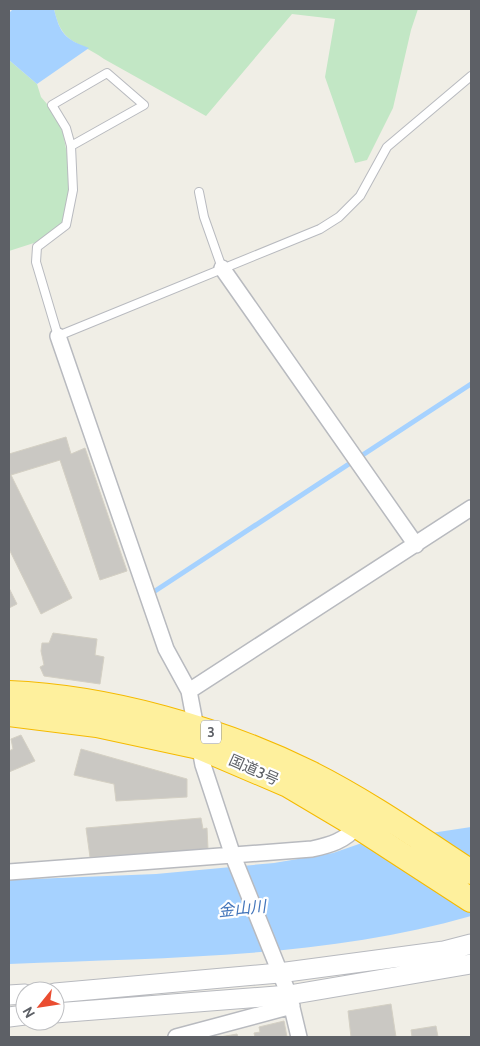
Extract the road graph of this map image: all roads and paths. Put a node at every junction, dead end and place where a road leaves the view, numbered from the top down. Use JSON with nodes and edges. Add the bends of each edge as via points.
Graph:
{"nodes":[{"id":1,"x":471,"y":76,"type":"edge"},
{"id":2,"x":71,"y":146,"type":"junction"},
{"id":3,"x":198,"y":192,"type":"dead end"},
{"id":4,"x":222,"y":268,"type":"junction"},
{"id":5,"x":58,"y":336,"type":"junction"},
{"id":6,"x":471,"y":508,"type":"edge"},
{"id":7,"x":416,"y":544,"type":"junction"},
{"id":8,"x":189,"y":691,"type":"junction"},
{"id":9,"x":9,"y":693,"type":"edge"},
{"id":10,"x":9,"y":714,"type":"edge"},
{"id":11,"x":198,"y":737,"type":"junction"},
{"id":12,"x":361,"y":828,"type":"junction"},
{"id":13,"x":233,"y":856,"type":"junction"},
{"id":14,"x":9,"y":872,"type":"edge"},
{"id":15,"x":471,"y":872,"type":"edge"},
{"id":16,"x":471,"y":900,"type":"edge"},
{"id":17,"x":471,"y":944,"type":"edge"},
{"id":18,"x":471,"y":964,"type":"edge"},
{"id":19,"x":279,"y":973,"type":"junction"},
{"id":20,"x":65,"y":992,"type":"edge"},
{"id":21,"x":290,"y":1001,"type":"junction"},
{"id":22,"x":65,"y":1012,"type":"edge"},
{"id":23,"x":176,"y":1037,"type":"edge"},
{"id":24,"x":299,"y":1037,"type":"edge"}],
"edges":[{"from":1,"to":4,"type":"lane","via":[[387,147],[360,196],[339,217]]},
{"from":2,"to":2,"type":"lane","via":[[66,128],[52,105],[107,73],[144,105]]},
{"from":2,"to":5,"type":"lane","via":[[73,190],[66,225],[37,247],[36,262]]},
{"from":3,"to":4,"type":"lane"},
{"from":4,"to":5,"type":"lane"},
{"from":4,"to":7,"type":"street"},
{"from":5,"to":8,"type":"street","via":[[166,650]]},
{"from":6,"to":7,"type":"street"},
{"from":7,"to":8,"type":"street"},
{"from":8,"to":11,"type":"street"},
{"from":9,"to":11,"type":"highway","name":"国道3号","number":"3","via":[[113,707]]},
{"from":10,"to":11,"type":"highway","name":"国道3号","number":"3"},
{"from":11,"to":12,"type":"highway","name":"国道3号","number":"3"},
{"from":11,"to":13,"type":"street"},
{"from":11,"to":15,"type":"highway","name":"国道3号","number":"3","via":[[262,750],[312,774]]},
{"from":12,"to":13,"type":"street","via":[[334,844],[312,850]]},
{"from":12,"to":16,"type":"highway","name":"国道3号","number":"3"},
{"from":13,"to":14,"type":"street"},
{"from":13,"to":19,"type":"street"},
{"from":17,"to":19,"type":"street","via":[[444,951]]},
{"from":18,"to":21,"type":"street"},
{"from":19,"to":20,"type":"street"},
{"from":19,"to":21,"type":"street"},
{"from":21,"to":22,"type":"street"},
{"from":21,"to":23,"type":"street"},
{"from":21,"to":24,"type":"street"}]}
